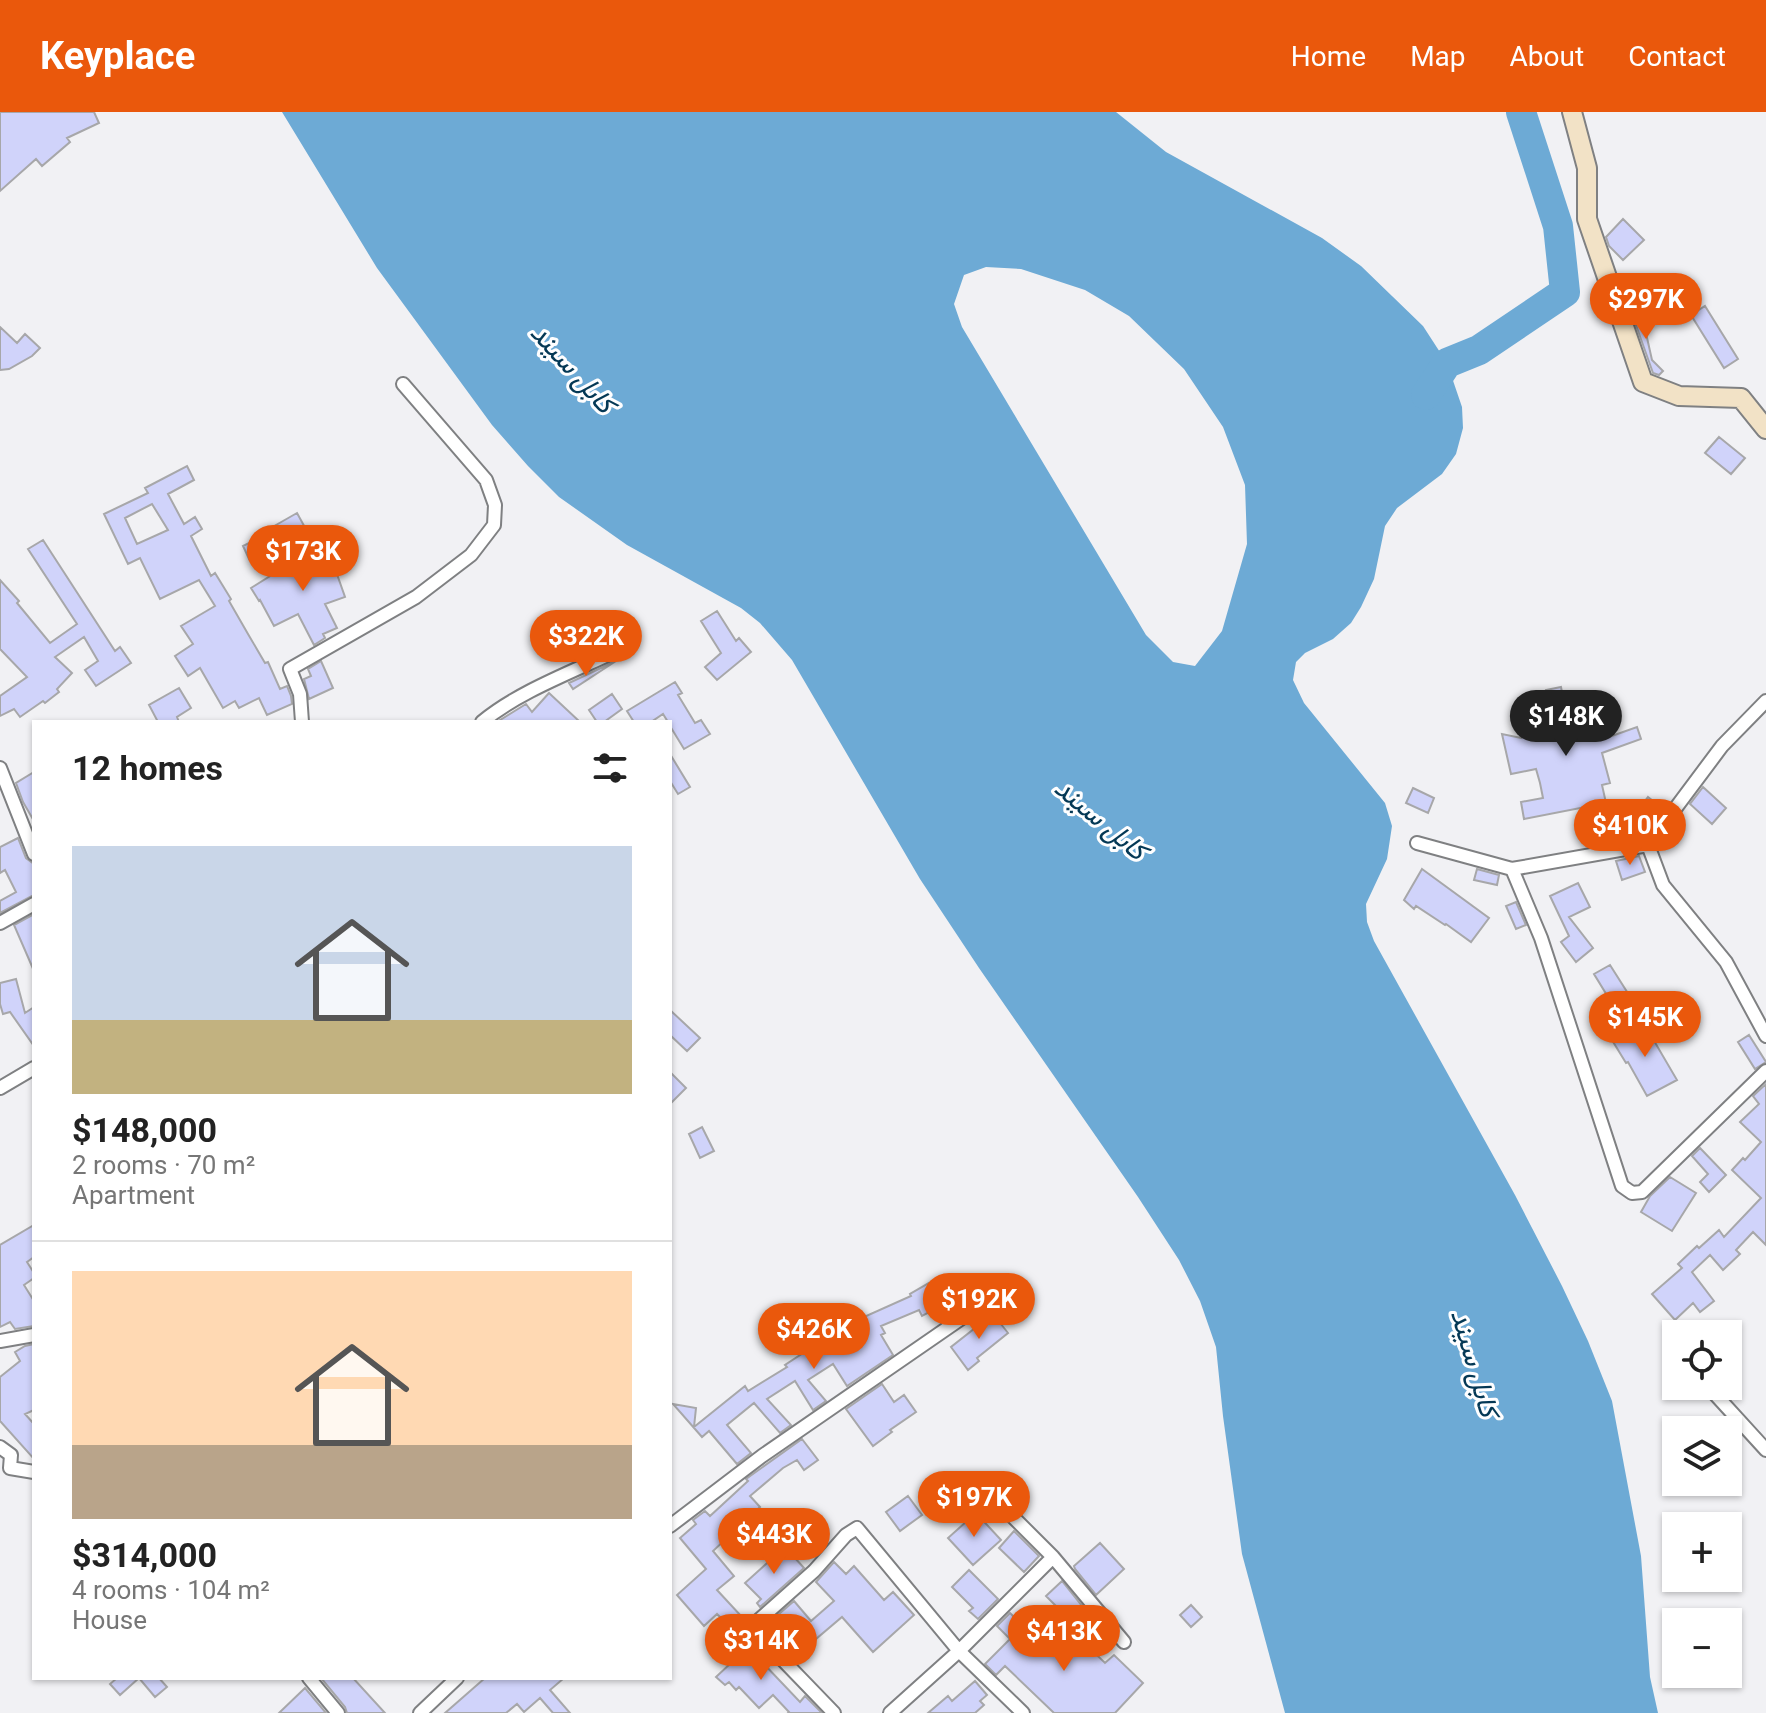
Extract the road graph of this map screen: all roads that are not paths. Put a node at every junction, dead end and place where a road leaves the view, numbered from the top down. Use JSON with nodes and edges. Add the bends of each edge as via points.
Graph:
{"nodes":[{"id":1,"x":1572,"y":112,"type":"edge"},
{"id":2,"x":403,"y":384,"type":"dead end"},
{"id":3,"x":1766,"y":429,"type":"edge"},
{"id":4,"x":614,"y":652,"type":"dead end"},
{"id":5,"x":1766,"y":701,"type":"edge"},
{"id":6,"x":302,"y":720,"type":"edge"},
{"id":7,"x":484,"y":720,"type":"edge"},
{"id":8,"x":0,"y":768,"type":"edge"},
{"id":9,"x":1417,"y":843,"type":"dead end"},
{"id":10,"x":1648,"y":845,"type":"junction"},
{"id":11,"x":32,"y":849,"type":"edge"},
{"id":12,"x":1512,"y":869,"type":"junction"},
{"id":13,"x":32,"y":905,"type":"edge"},
{"id":14,"x":0,"y":923,"type":"edge"},
{"id":15,"x":1766,"y":1036,"type":"edge"},
{"id":16,"x":32,"y":1069,"type":"edge"},
{"id":17,"x":1766,"y":1071,"type":"edge"},
{"id":18,"x":0,"y":1088,"type":"edge"},
{"id":19,"x":975,"y":1309,"type":"dead end"},
{"id":20,"x":32,"y":1335,"type":"edge"},
{"id":21,"x":0,"y":1341,"type":"edge"},
{"id":22,"x":1720,"y":1400,"type":"edge"},
{"id":23,"x":0,"y":1447,"type":"edge"},
{"id":24,"x":1766,"y":1450,"type":"edge"},
{"id":25,"x":32,"y":1472,"type":"edge"},
{"id":26,"x":991,"y":1495,"type":"dead end"},
{"id":27,"x":672,"y":1524,"type":"edge"},
{"id":28,"x":1053,"y":1557,"type":"junction"},
{"id":29,"x":1124,"y":1642,"type":"dead end"},
{"id":30,"x":959,"y":1651,"type":"junction"},
{"id":31,"x":311,"y":1680,"type":"edge"},
{"id":32,"x":455,"y":1680,"type":"edge"},
{"id":33,"x":338,"y":1713,"type":"edge"},
{"id":34,"x":420,"y":1713,"type":"edge"},
{"id":35,"x":834,"y":1713,"type":"edge"},
{"id":36,"x":890,"y":1713,"type":"edge"},
{"id":37,"x":1023,"y":1713,"type":"edge"}],
"edges":[{"from":1,"to":3,"type":"street","via":[[1587,168],[1587,219],[1643,382],[1679,396],[1741,398]]},
{"from":2,"to":6,"type":"street","via":[[486,480],[495,505],[494,525],[471,555],[416,597],[290,669],[300,694]]},
{"from":4,"to":7,"type":"street"},
{"from":5,"to":10,"type":"street","via":[[1722,746]]},
{"from":8,"to":11,"type":"street"},
{"from":9,"to":12,"type":"street"},
{"from":10,"to":12,"type":"street"},
{"from":10,"to":15,"type":"street","via":[[1663,885],[1726,962]]},
{"from":12,"to":17,"type":"street","via":[[1541,938],[1622,1186],[1642,1192]]},
{"from":13,"to":14,"type":"street"},
{"from":16,"to":18,"type":"street"},
{"from":19,"to":27,"type":"street"},
{"from":20,"to":21,"type":"street"},
{"from":22,"to":24,"type":"street"},
{"from":23,"to":25,"type":"street","via":[[11,1455],[10,1468]]},
{"from":26,"to":28,"type":"street"},
{"from":28,"to":29,"type":"street"},
{"from":28,"to":30,"type":"street"},
{"from":30,"to":35,"type":"street","via":[[857,1528],[751,1627]]},
{"from":30,"to":36,"type":"street"},
{"from":30,"to":37,"type":"street"},
{"from":31,"to":33,"type":"street"},
{"from":32,"to":34,"type":"street"}]}
